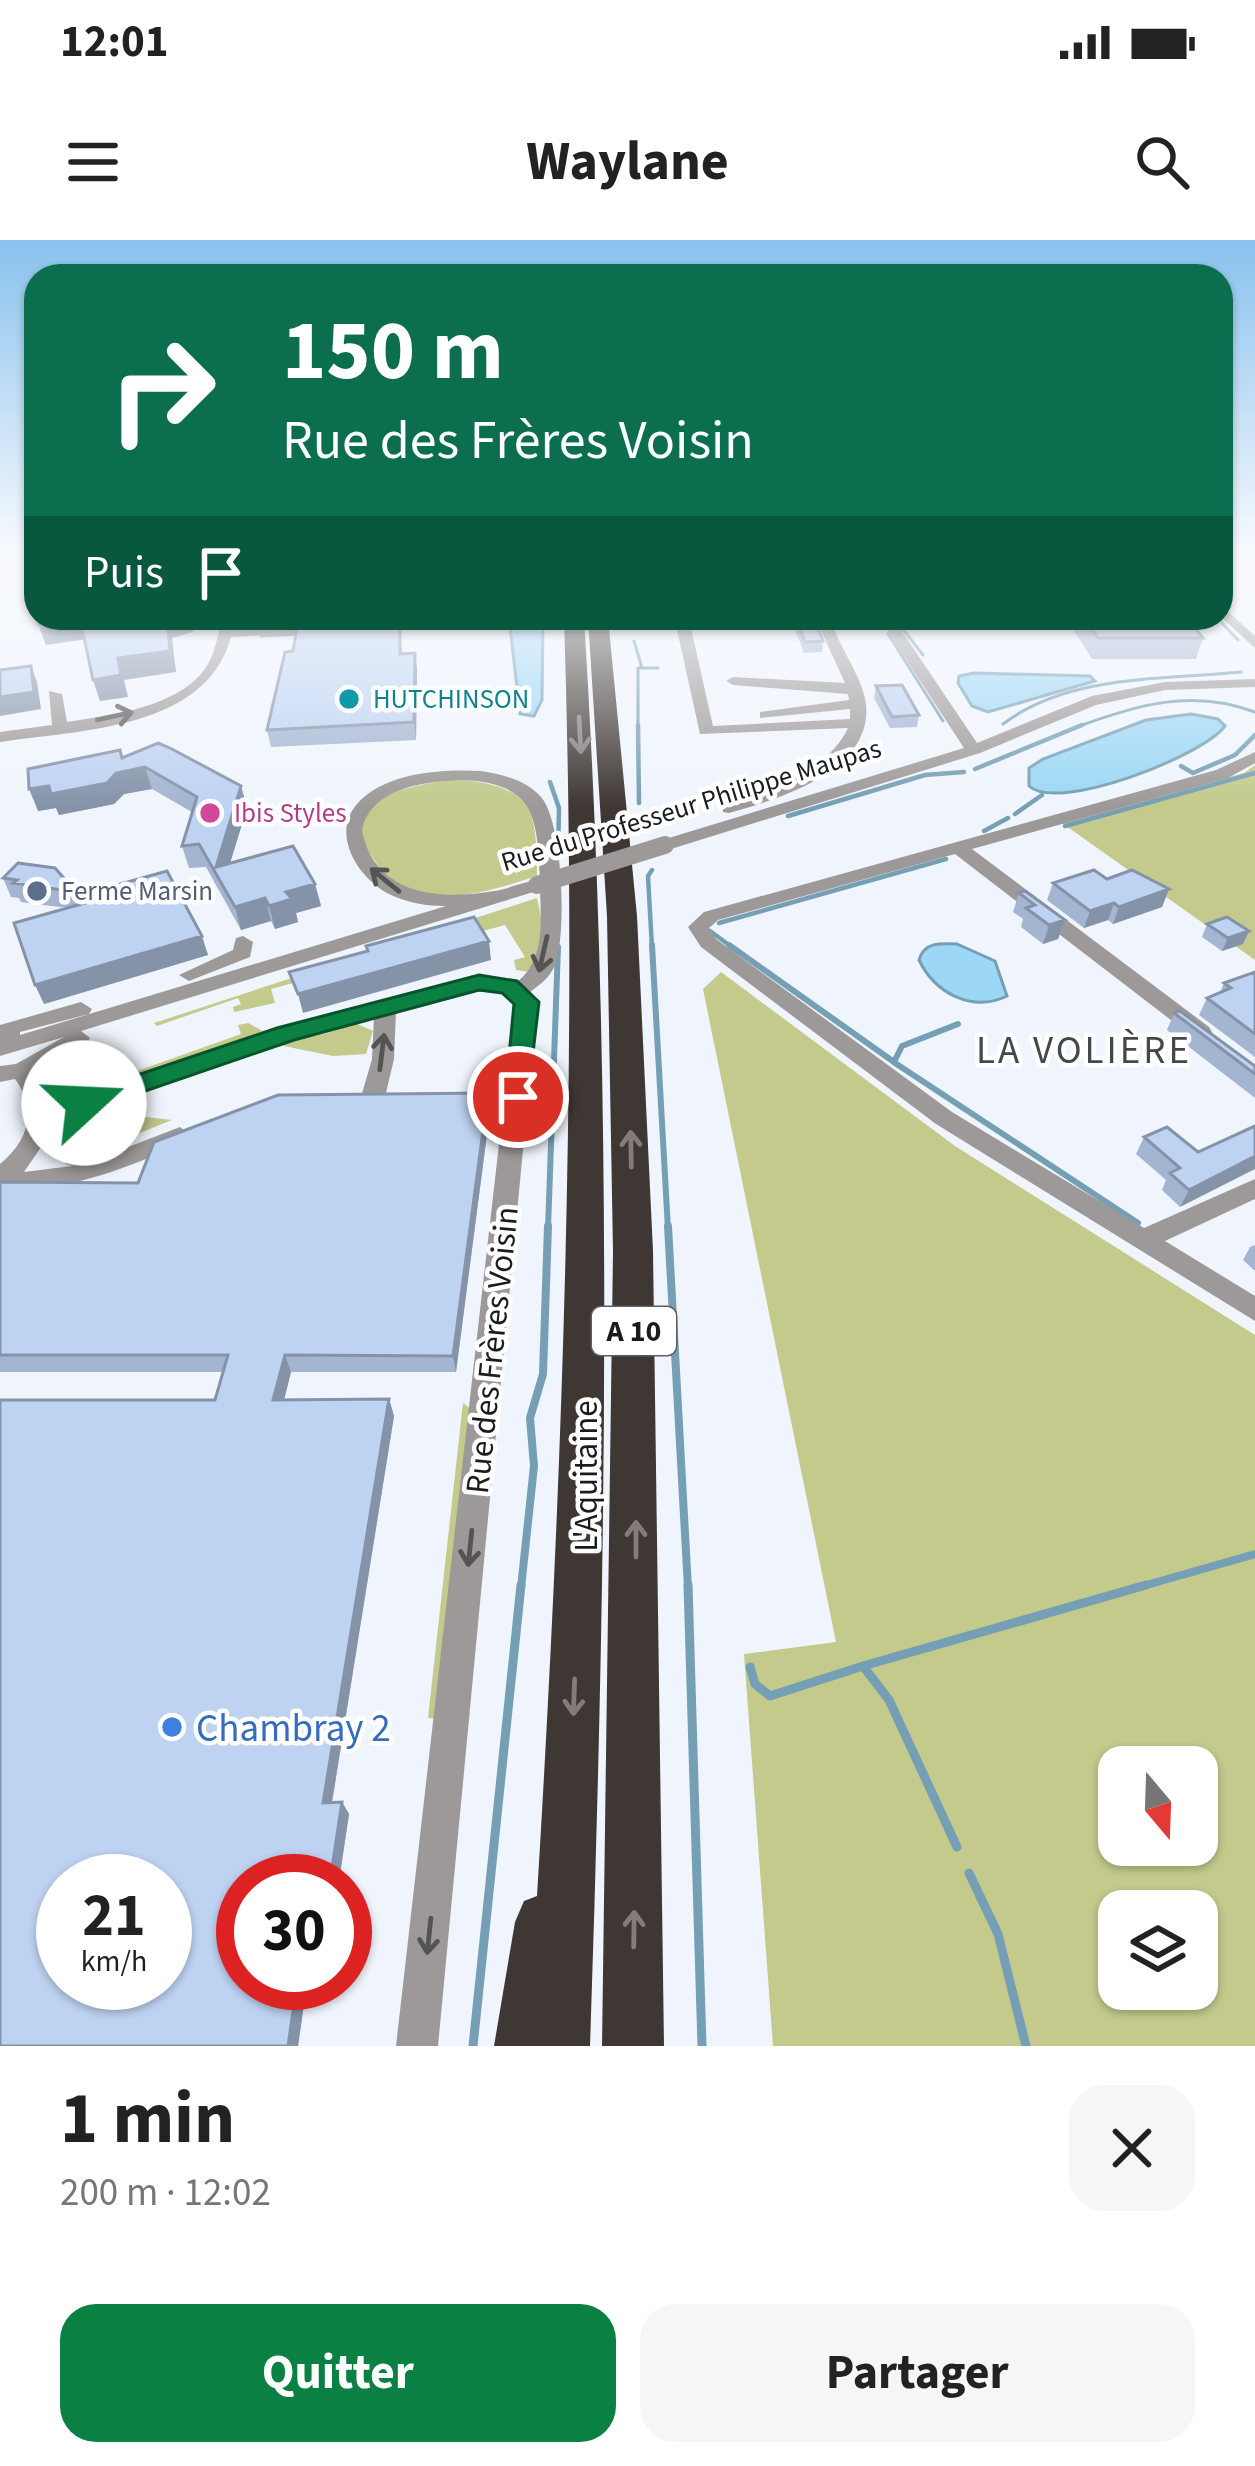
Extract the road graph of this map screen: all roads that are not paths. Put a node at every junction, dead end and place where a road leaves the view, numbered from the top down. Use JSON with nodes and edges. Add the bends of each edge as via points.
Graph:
{"nodes":[{"id":1,"x":223,"y":638,"type":"edge"},
{"id":2,"x":590,"y":638,"type":"edge"},
{"id":3,"x":592,"y":638,"type":"edge"},
{"id":4,"x":694,"y":638,"type":"edge"},
{"id":5,"x":832,"y":638,"type":"edge"},
{"id":6,"x":900,"y":638,"type":"edge"},
{"id":7,"x":733,"y":681,"type":"dead end"},
{"id":8,"x":1255,"y":683,"type":"edge"},
{"id":9,"x":54,"y":694,"type":"dead end"},
{"id":10,"x":1125,"y":694,"type":"junction"},
{"id":11,"x":855,"y":695,"type":"junction"},
{"id":12,"x":1255,"y":698,"type":"edge"},
{"id":13,"x":703,"y":716,"type":"junction"},
{"id":14,"x":857,"y":723,"type":"junction"},
{"id":15,"x":60,"y":726,"type":"junction"},
{"id":16,"x":0,"y":737,"type":"edge"},
{"id":17,"x":974,"y":750,"type":"junction"},
{"id":18,"x":1255,"y":757,"type":"edge"},
{"id":19,"x":674,"y":825,"type":"dead end"},
{"id":20,"x":958,"y":847,"type":"junction"},
{"id":21,"x":496,"y":897,"type":"junction"},
{"id":22,"x":243,"y":942,"type":"dead end"},
{"id":23,"x":517,"y":992,"type":"junction"},
{"id":24,"x":385,"y":1006,"type":"junction"},
{"id":25,"x":1219,"y":1046,"type":"edge"},
{"id":26,"x":12,"y":1054,"type":"edge"},
{"id":27,"x":372,"y":1097,"type":"edge"},
{"id":28,"x":42,"y":1119,"type":"junction"},
{"id":29,"x":201,"y":1128,"type":"edge"},
{"id":30,"x":107,"y":1162,"type":"junction"},
{"id":31,"x":0,"y":1177,"type":"edge"},
{"id":32,"x":1255,"y":1188,"type":"edge"},
{"id":33,"x":1141,"y":1240,"type":"junction"},
{"id":34,"x":1255,"y":1310,"type":"edge"},
{"id":35,"x":572,"y":1759,"type":"junction"},
{"id":36,"x":417,"y":2046,"type":"edge"},
{"id":37,"x":525,"y":2046,"type":"edge"},
{"id":38,"x":559,"y":2046,"type":"edge"},
{"id":39,"x":633,"y":2046,"type":"edge"}],
"edges":[{"from":15,"to":1,"type":"street","one_way":true,"via":[[183,694],[211,670]]},
{"from":2,"to":35,"type":"highway","name":"L'Aquitaine","number":"A 10","one_way":true,"via":[[589,1116]]},
{"from":39,"to":3,"type":"highway","name":"L'Aquitaine","number":"A 10","one_way":true,"via":[[633,1228],[622,916]]},
{"from":4,"to":13,"type":"street"},
{"from":5,"to":11,"type":"street"},
{"from":6,"to":17,"type":"street"},
{"from":7,"to":11,"type":"street"},
{"from":8,"to":10,"type":"street","name":"Rue du Professeur Philippe Maupas"},
{"from":9,"to":15,"type":"street"},
{"from":10,"to":12,"type":"street","name":"Rue du Professeur Philippe Maupas"},
{"from":10,"to":17,"type":"street","name":"Rue du Professeur Philippe Maupas"},
{"from":11,"to":13,"type":"street","via":[[775,715]]},
{"from":11,"to":14,"type":"street"},
{"from":13,"to":14,"type":"street","via":[[706,731]]},
{"from":14,"to":19,"type":"street","via":[[848,745],[812,775]]},
{"from":15,"to":16,"type":"street"},
{"from":17,"to":21,"type":"street","name":"Rue du Professeur Philippe Maupas","bridge":true},
{"from":18,"to":20,"type":"street","via":[[1222,774]]},
{"from":20,"to":25,"type":"street"},
{"from":20,"to":33,"type":"street","via":[[711,916],[700,934],[944,1118]]},
{"from":21,"to":23,"type":"street","one_way":true,"via":[[435,901],[396,891],[352,842],[353,822],[385,791],[434,777],[494,779],[536,802],[548,866],[548,954]]},
{"from":21,"to":26,"type":"street","name":"Rue du Professeur Philippe Maupas"},
{"from":22,"to":26,"type":"street","via":[[243,953],[215,967],[9,1028]]},
{"from":23,"to":24,"type":"street","via":[[479,983]]},
{"from":23,"to":36,"type":"street","name":"Rue des Frères Voisin","one_way":true,"via":[[526,1002],[508,1097]]},
{"from":27,"to":24,"type":"street","one_way":true},
{"from":24,"to":28,"type":"street","via":[[213,1056]]},
{"from":26,"to":28,"type":"street","via":[[33,1084]]},
{"from":28,"to":30,"type":"street","via":[[75,1158]]},
{"from":28,"to":31,"type":"street","via":[[36,1144]]},
{"from":29,"to":30,"type":"street"},
{"from":30,"to":31,"type":"street","via":[[78,1176]]},
{"from":32,"to":33,"type":"street"},
{"from":33,"to":34,"type":"street"},
{"from":35,"to":37,"type":"highway"},
{"from":35,"to":38,"type":"highway","name":"L'Aquitaine","number":"A 10"}]}
